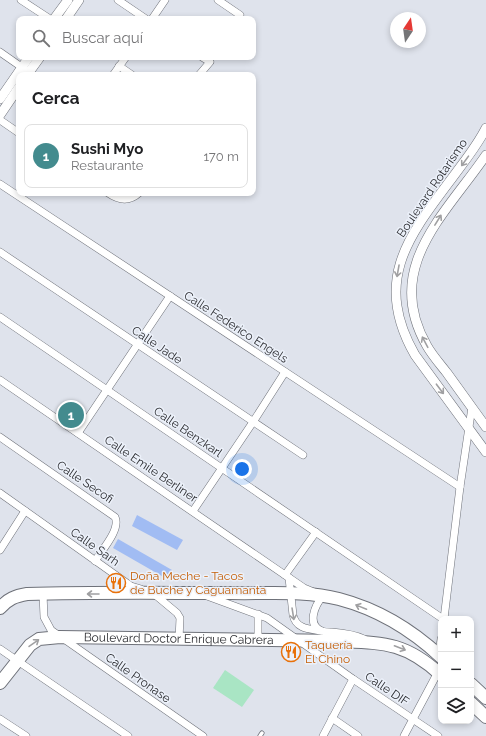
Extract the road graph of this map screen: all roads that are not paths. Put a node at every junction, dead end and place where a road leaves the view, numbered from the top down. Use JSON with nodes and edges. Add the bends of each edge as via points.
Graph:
{"nodes":[{"id":1,"x":21,"y":0,"type":"edge"},
{"id":2,"x":68,"y":0,"type":"edge"},
{"id":3,"x":79,"y":0,"type":"edge"},
{"id":4,"x":118,"y":0,"type":"edge"},
{"id":5,"x":165,"y":0,"type":"edge"},
{"id":6,"x":218,"y":0,"type":"edge"},
{"id":7,"x":240,"y":15,"type":"dead end"},
{"id":8,"x":45,"y":16,"type":"edge"},
{"id":9,"x":56,"y":16,"type":"edge"},
{"id":10,"x":68,"y":16,"type":"edge"},
{"id":11,"x":142,"y":16,"type":"edge"},
{"id":12,"x":154,"y":16,"type":"edge"},
{"id":13,"x":0,"y":52,"type":"edge"},
{"id":14,"x":29,"y":60,"type":"edge"},
{"id":15,"x":38,"y":60,"type":"edge"},
{"id":16,"x":124,"y":60,"type":"edge"},
{"id":17,"x":207,"y":60,"type":"edge"},
{"id":18,"x":119,"y":66,"type":"junction"},
{"id":19,"x":28,"y":72,"type":"edge"},
{"id":20,"x":115,"y":72,"type":"edge"},
{"id":21,"x":128,"y":72,"type":"edge"},
{"id":22,"x":202,"y":72,"type":"edge"},
{"id":23,"x":16,"y":84,"type":"edge"},
{"id":24,"x":16,"y":91,"type":"edge"},
{"id":25,"x":0,"y":99,"type":"edge"},
{"id":26,"x":0,"y":115,"type":"edge"},
{"id":27,"x":0,"y":120,"type":"edge"},
{"id":28,"x":486,"y":128,"type":"edge"},
{"id":29,"x":16,"y":131,"type":"edge"},
{"id":30,"x":486,"y":155,"type":"edge"},
{"id":31,"x":0,"y":184,"type":"edge"},
{"id":32,"x":16,"y":195,"type":"edge"},
{"id":33,"x":18,"y":196,"type":"edge"},
{"id":34,"x":112,"y":196,"type":"edge"},
{"id":35,"x":134,"y":196,"type":"edge"},
{"id":36,"x":0,"y":252,"type":"edge"},
{"id":37,"x":170,"y":296,"type":"junction"},
{"id":38,"x":0,"y":317,"type":"edge"},
{"id":39,"x":137,"y":344,"type":"junction"},
{"id":40,"x":285,"y":372,"type":"junction"},
{"id":41,"x":0,"y":380,"type":"edge"},
{"id":42,"x":107,"y":390,"type":"junction"},
{"id":43,"x":472,"y":407,"type":"junction"},
{"id":44,"x":253,"y":422,"type":"junction"},
{"id":45,"x":469,"y":427,"type":"junction"},
{"id":46,"x":486,"y":427,"type":"edge"},
{"id":47,"x":78,"y":433,"type":"junction"},
{"id":48,"x":0,"y":437,"type":"edge"},
{"id":49,"x":486,"y":452,"type":"edge"},
{"id":50,"x":303,"y":456,"type":"dead end"},
{"id":51,"x":222,"y":468,"type":"junction"},
{"id":52,"x":460,"y":487,"type":"junction"},
{"id":53,"x":0,"y":493,"type":"edge"},
{"id":54,"x":25,"y":511,"type":"junction"},
{"id":55,"x":193,"y":511,"type":"junction"},
{"id":56,"x":316,"y":532,"type":"junction"},
{"id":57,"x":0,"y":550,"type":"edge"},
{"id":58,"x":95,"y":561,"type":"junction"},
{"id":59,"x":287,"y":576,"type":"junction"},
{"id":60,"x":153,"y":593,"type":"junction"},
{"id":61,"x":198,"y":593,"type":"junction"},
{"id":62,"x":42,"y":594,"type":"junction"},
{"id":63,"x":291,"y":594,"type":"junction"},
{"id":64,"x":323,"y":596,"type":"junction"},
{"id":65,"x":0,"y":608,"type":"edge"},
{"id":66,"x":258,"y":614,"type":"junction"},
{"id":67,"x":440,"y":616,"type":"edge"},
{"id":68,"x":444,"y":616,"type":"edge"},
{"id":69,"x":321,"y":631,"type":"junction"},
{"id":70,"x":60,"y":637,"type":"junction"},
{"id":71,"x":180,"y":639,"type":"junction"},
{"id":72,"x":258,"y":640,"type":"junction"},
{"id":73,"x":297,"y":640,"type":"junction"},
{"id":74,"x":372,"y":642,"type":"junction"},
{"id":75,"x":0,"y":649,"type":"edge"},
{"id":76,"x":438,"y":654,"type":"edge"},
{"id":77,"x":17,"y":661,"type":"junction"},
{"id":78,"x":438,"y":673,"type":"edge"},
{"id":79,"x":438,"y":676,"type":"edge"},
{"id":80,"x":353,"y":680,"type":"junction"},
{"id":81,"x":0,"y":683,"type":"edge"},
{"id":82,"x":474,"y":687,"type":"edge"},
{"id":83,"x":486,"y":698,"type":"edge"},
{"id":84,"x":474,"y":706,"type":"edge"},
{"id":85,"x":486,"y":716,"type":"edge"},
{"id":86,"x":332,"y":718,"type":"junction"},
{"id":87,"x":0,"y":719,"type":"edge"},
{"id":88,"x":413,"y":720,"type":"junction"},
{"id":89,"x":26,"y":736,"type":"edge"},
{"id":90,"x":128,"y":736,"type":"edge"},
{"id":91,"x":203,"y":736,"type":"edge"},
{"id":92,"x":323,"y":736,"type":"edge"},
{"id":93,"x":358,"y":736,"type":"edge"},
{"id":94,"x":404,"y":736,"type":"edge"},
{"id":95,"x":438,"y":736,"type":"edge"}],
"edges":[{"from":1,"to":8,"type":"street"},
{"from":2,"to":9,"type":"street"},
{"from":3,"to":10,"type":"street"},
{"from":4,"to":11,"type":"street"},
{"from":5,"to":12,"type":"street"},
{"from":6,"to":7,"type":"street"},
{"from":13,"to":19,"type":"street"},
{"from":14,"to":19,"type":"street"},
{"from":15,"to":19,"type":"street"},
{"from":16,"to":18,"type":"street"},
{"from":17,"to":22,"type":"street","via":[[210,62]]},
{"from":18,"to":20,"type":"street"},
{"from":18,"to":21,"type":"street"},
{"from":23,"to":25,"type":"street"},
{"from":24,"to":26,"type":"street"},
{"from":27,"to":29,"type":"street"},
{"from":28,"to":45,"type":"street","name":"Boulevard Rotarismo","one_way":true,"via":[[414,231],[400,260],[396,286],[398,314],[406,340]]},
{"from":43,"to":30,"type":"street","one_way":true,"via":[[427,347],[415,320],[410,293],[414,268],[428,235]]},
{"from":31,"to":32,"type":"street","name":"Calle Federico Engels"},
{"from":33,"to":37,"type":"street","name":"Calle Federico Engels"},
{"from":34,"to":35,"type":"street","via":[[128,200]]},
{"from":36,"to":39,"type":"street","name":"Calle Jade"},
{"from":37,"to":39,"type":"street"},
{"from":37,"to":40,"type":"street","name":"Calle Federico Engels"},
{"from":38,"to":42,"type":"street","name":"Calle Benzkarl"},
{"from":39,"to":42,"type":"street"},
{"from":39,"to":44,"type":"street","name":"Calle Jade"},
{"from":40,"to":44,"type":"street"},
{"from":40,"to":52,"type":"street","name":"Calle Federico Engels"},
{"from":41,"to":47,"type":"street","name":"Calle Emile Berliner"},
{"from":42,"to":47,"type":"street"},
{"from":42,"to":51,"type":"street","name":"Calle Benzkarl"},
{"from":43,"to":45,"type":"street"},
{"from":43,"to":46,"type":"street"},
{"from":44,"to":50,"type":"street","name":"Calle Jade"},
{"from":44,"to":51,"type":"street"},
{"from":45,"to":49,"type":"street","name":"Boulevard Rotarismo"},
{"from":45,"to":52,"type":"street"},
{"from":47,"to":55,"type":"street","name":"Calle Emile Berliner"},
{"from":48,"to":58,"type":"street","name":"Calle Secofi","via":[[115,517],[115,530]]},
{"from":51,"to":55,"type":"street"},
{"from":51,"to":56,"type":"street","name":"Calle Benzkarl"},
{"from":52,"to":68,"type":"street"},
{"from":53,"to":54,"type":"street","name":"Calle Sarh"},
{"from":54,"to":57,"type":"street"},
{"from":54,"to":58,"type":"street","name":"Calle Sarh"},
{"from":55,"to":59,"type":"street","name":"Calle Emile Berliner"},
{"from":56,"to":59,"type":"street"},
{"from":56,"to":67,"type":"street","name":"Calle Benzkarl"},
{"from":58,"to":60,"type":"street","name":"Calle Sarh","via":[[131,586]]},
{"from":59,"to":63,"type":"street"},
{"from":59,"to":64,"type":"street","name":"Calle Emile Berliner","via":[[304,588]]},
{"from":60,"to":61,"type":"main road"},
{"from":60,"to":62,"type":"main road","one_way":true},
{"from":60,"to":71,"type":"street","name":"Calle Sarh","via":[[180,618]]},
{"from":61,"to":63,"type":"main road"},
{"from":61,"to":66,"type":"street","name":"Calle DIF"},
{"from":62,"to":65,"type":"main road","via":[[17,596],[8,599]]},
{"from":62,"to":70,"type":"street","name":"Calle Pronase","via":[[44,617],[51,630]]},
{"from":63,"to":64,"type":"main road"},
{"from":63,"to":69,"type":"street","one_way":true,"via":[[295,621],[300,626]]},
{"from":64,"to":69,"type":"street","via":[[316,605],[313,617],[314,624]]},
{"from":76,"to":64,"type":"main road","one_way":true,"via":[[415,635],[387,618],[353,603]]},
{"from":66,"to":72,"type":"street"},
{"from":66,"to":73,"type":"street","name":"Calle DIF"},
{"from":69,"to":74,"type":"street","via":[[353,635]]},
{"from":70,"to":71,"type":"main road","name":"Boulevard Doctor Enrique Cabrera"},
{"from":77,"to":70,"type":"main road","name":"Boulevard Doctor Enrique Cabrera","one_way":true,"via":[[30,645],[39,639]]},
{"from":70,"to":91,"type":"street","name":"Calle Pronase"},
{"from":71,"to":72,"type":"main road","name":"Boulevard Doctor Enrique Cabrera"},
{"from":72,"to":73,"type":"main road","name":"Boulevard Doctor Enrique Cabrera"},
{"from":73,"to":74,"type":"main road","name":"Boulevard Doctor Enrique Cabrera"},
{"from":73,"to":80,"type":"street","name":"Calle DIF"},
{"from":74,"to":78,"type":"main road","name":"Boulevard Doctor Enrique Cabrera","one_way":true,"via":[[403,649],[422,659]]},
{"from":75,"to":77,"type":"street"},
{"from":77,"to":81,"type":"main road","name":"Boulevard Doctor Enrique Cabrera"},
{"from":77,"to":90,"type":"street"},
{"from":79,"to":88,"type":"street"},
{"from":80,"to":86,"type":"street"},
{"from":80,"to":88,"type":"street","name":"Calle DIF"},
{"from":82,"to":83,"type":"main road"},
{"from":84,"to":85,"type":"main road"},
{"from":86,"to":92,"type":"street"},
{"from":86,"to":93,"type":"street"},
{"from":87,"to":89,"type":"street"},
{"from":88,"to":94,"type":"street"},
{"from":88,"to":95,"type":"street","name":"Calle DIF"}]}
